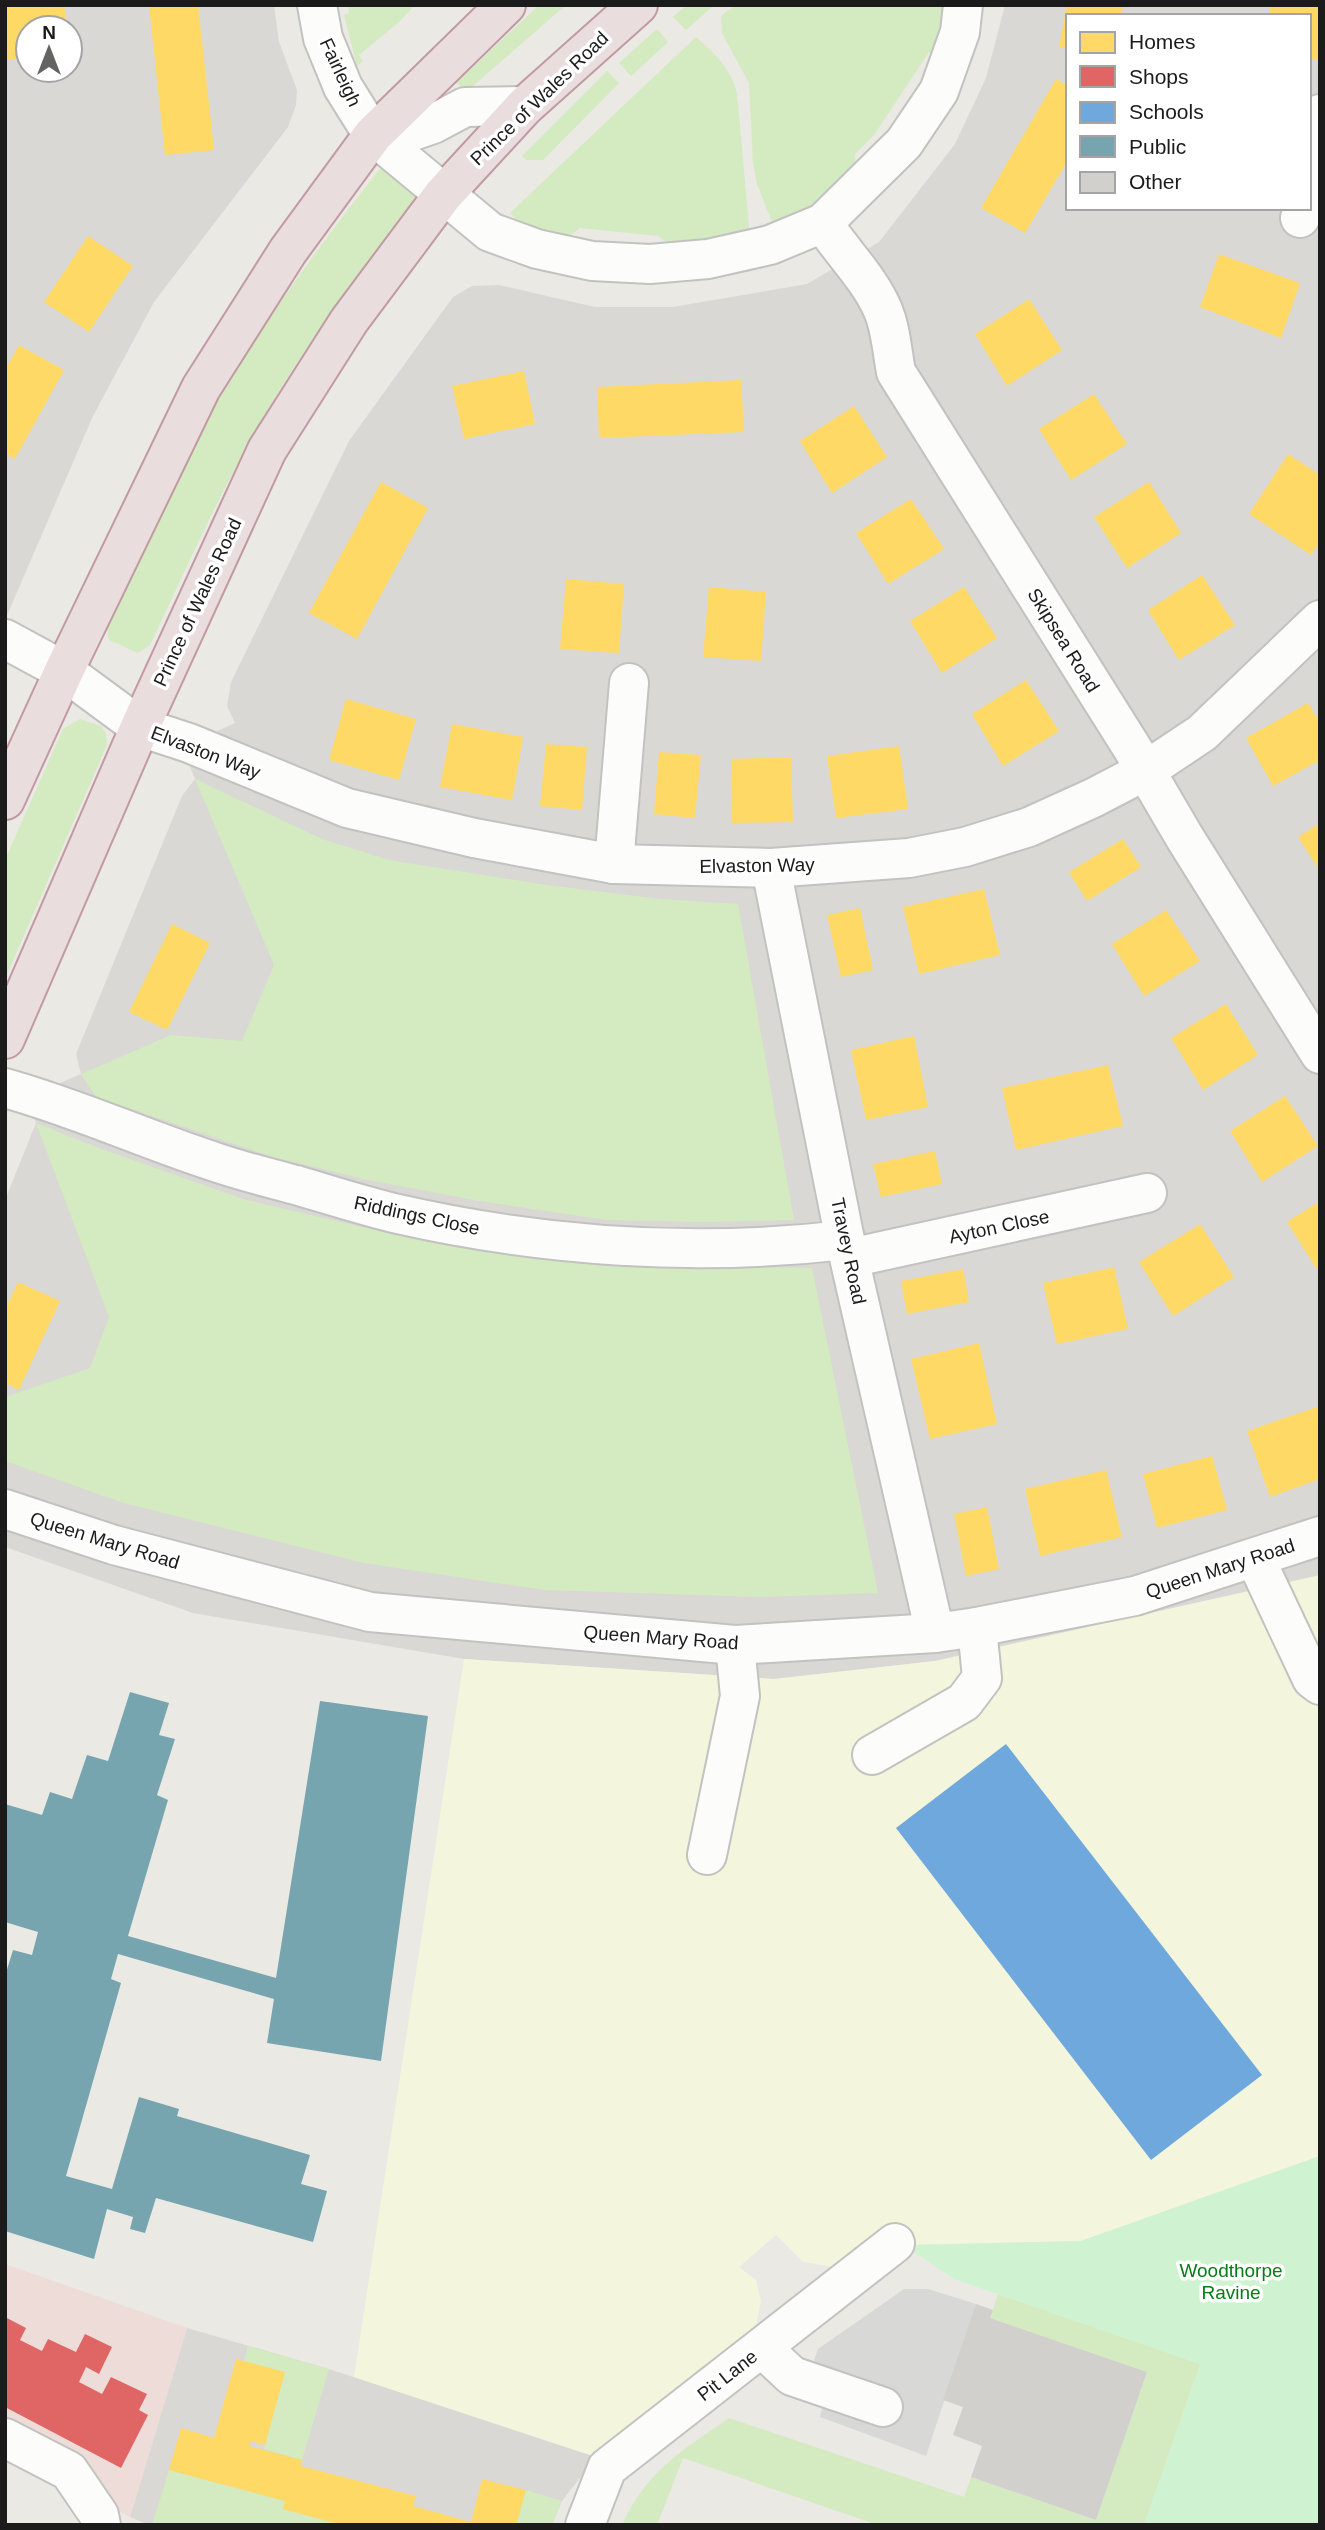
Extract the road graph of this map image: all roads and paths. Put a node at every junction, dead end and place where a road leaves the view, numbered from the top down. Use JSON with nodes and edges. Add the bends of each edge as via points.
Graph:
{"nodes":[{"id":1,"x":317,"y":5,"type":"edge"},
{"id":2,"x":506,"y":5,"type":"edge"},
{"id":3,"x":638,"y":5,"type":"edge"},
{"id":4,"x":963,"y":5,"type":"edge"},
{"id":5,"x":525,"y":106,"type":"junction"},
{"id":6,"x":1320,"y":114,"type":"edge"},
{"id":7,"x":373,"y":135,"type":"junction"},
{"id":8,"x":1320,"y":182,"type":"edge"},
{"id":9,"x":443,"y":195,"type":"junction"},
{"id":10,"x":1311,"y":198,"type":"edge"},
{"id":11,"x":823,"y":223,"type":"junction"},
{"id":12,"x":1320,"y":620,"type":"edge"},
{"id":13,"x":5,"y":639,"type":"edge"},
{"id":14,"x":64,"y":671,"type":"junction"},
{"id":15,"x":629,"y":683,"type":"dead end"},
{"id":16,"x":140,"y":727,"type":"junction"},
{"id":17,"x":1144,"y":771,"type":"junction"},
{"id":18,"x":5,"y":800,"type":"edge"},
{"id":19,"x":614,"y":864,"type":"junction"},
{"id":20,"x":771,"y":868,"type":"junction"},
{"id":21,"x":5,"y":1039,"type":"edge"},
{"id":22,"x":1320,"y":1054,"type":"edge"},
{"id":23,"x":5,"y":1088,"type":"edge"},
{"id":24,"x":1147,"y":1193,"type":"dead end"},
{"id":25,"x":848,"y":1249,"type":"junction"},
{"id":26,"x":5,"y":1509,"type":"edge"},
{"id":27,"x":1320,"y":1535,"type":"edge"},
{"id":28,"x":1255,"y":1558,"type":"junction"},
{"id":29,"x":977,"y":1627,"type":"junction"},
{"id":30,"x":935,"y":1633,"type":"junction"},
{"id":31,"x":735,"y":1644,"type":"junction"},
{"id":32,"x":1320,"y":1685,"type":"edge"},
{"id":33,"x":872,"y":1755,"type":"dead end"},
{"id":34,"x":707,"y":1855,"type":"dead end"},
{"id":35,"x":895,"y":2243,"type":"dead end"},
{"id":36,"x":762,"y":2348,"type":"junction"},
{"id":37,"x":883,"y":2407,"type":"dead end"},
{"id":38,"x":5,"y":2438,"type":"edge"},
{"id":39,"x":101,"y":2525,"type":"edge"},
{"id":40,"x":585,"y":2525,"type":"edge"}],
"edges":[{"from":1,"to":7,"type":"street","name":"Fairleigh","via":[[323,38],[343,87]]},
{"from":2,"to":7,"type":"highway"},
{"from":3,"to":5,"type":"highway","name":"Prince of Wales Road"},
{"from":4,"to":11,"type":"street","via":[[960,32],[939,91],[904,143]]},
{"from":5,"to":7,"type":"street","via":[[465,107],[407,133]]},
{"from":5,"to":9,"type":"highway","name":"Prince of Wales Road"},
{"from":6,"to":8,"type":"street","via":[[1315,138]]},
{"from":7,"to":9,"type":"street","name":"Fairleigh"},
{"from":7,"to":14,"type":"highway","via":[[288,251],[201,388]]},
{"from":8,"to":10,"type":"street"},
{"from":9,"to":11,"type":"street","via":[[490,232],[592,261],[650,264],[708,259],[770,245]]},
{"from":9,"to":16,"type":"highway","name":"Prince of Wales Road","via":[[349,321],[267,450]]},
{"from":11,"to":17,"type":"street","name":"Skipsea Road","via":[[882,308],[895,372]]},
{"from":12,"to":17,"type":"street","name":"Elvaston Way","via":[[1202,733]]},
{"from":13,"to":14,"type":"street","name":"Elvaston Way"},
{"from":14,"to":16,"type":"street","name":"Elvaston Way"},
{"from":14,"to":18,"type":"highway"},
{"from":15,"to":19,"type":"street"},
{"from":16,"to":19,"type":"street","name":"Elvaston Way","via":[[347,808]]},
{"from":16,"to":21,"type":"highway","name":"Prince of Wales Road"},
{"from":17,"to":20,"type":"street","name":"Elvaston Way","via":[[1029,827],[965,847],[909,858]]},
{"from":17,"to":22,"type":"street","name":"Skipsea Road"},
{"from":19,"to":20,"type":"street","name":"Elvaston Way"},
{"from":20,"to":25,"type":"street","name":"Travey Road"},
{"from":23,"to":25,"type":"street","name":"Riddings Close","via":[[215,1162],[397,1214],[614,1245]]},
{"from":24,"to":25,"type":"street","name":"Ayton Close"},
{"from":25,"to":30,"type":"street","name":"Travey Road"},
{"from":26,"to":31,"type":"street","name":"Queen Mary Road","via":[[114,1545],[370,1612]]},
{"from":27,"to":28,"type":"street","name":"Queen Mary Road"},
{"from":28,"to":29,"type":"street","name":"Queen Mary Road","via":[[1135,1596]]},
{"from":28,"to":32,"type":"street","via":[[1312,1679]]},
{"from":29,"to":30,"type":"street","name":"Queen Mary Road"},
{"from":29,"to":33,"type":"street","via":[[982,1678],[964,1702]]},
{"from":30,"to":31,"type":"street","name":"Queen Mary Road"},
{"from":31,"to":34,"type":"street","via":[[740,1696]]},
{"from":35,"to":36,"type":"street","name":"Pit Lane"},
{"from":36,"to":37,"type":"street","via":[[792,2376]]},
{"from":36,"to":40,"type":"street","name":"Pit Lane","via":[[607,2469]]},
{"from":38,"to":39,"type":"street","via":[[69,2471]]}]}
